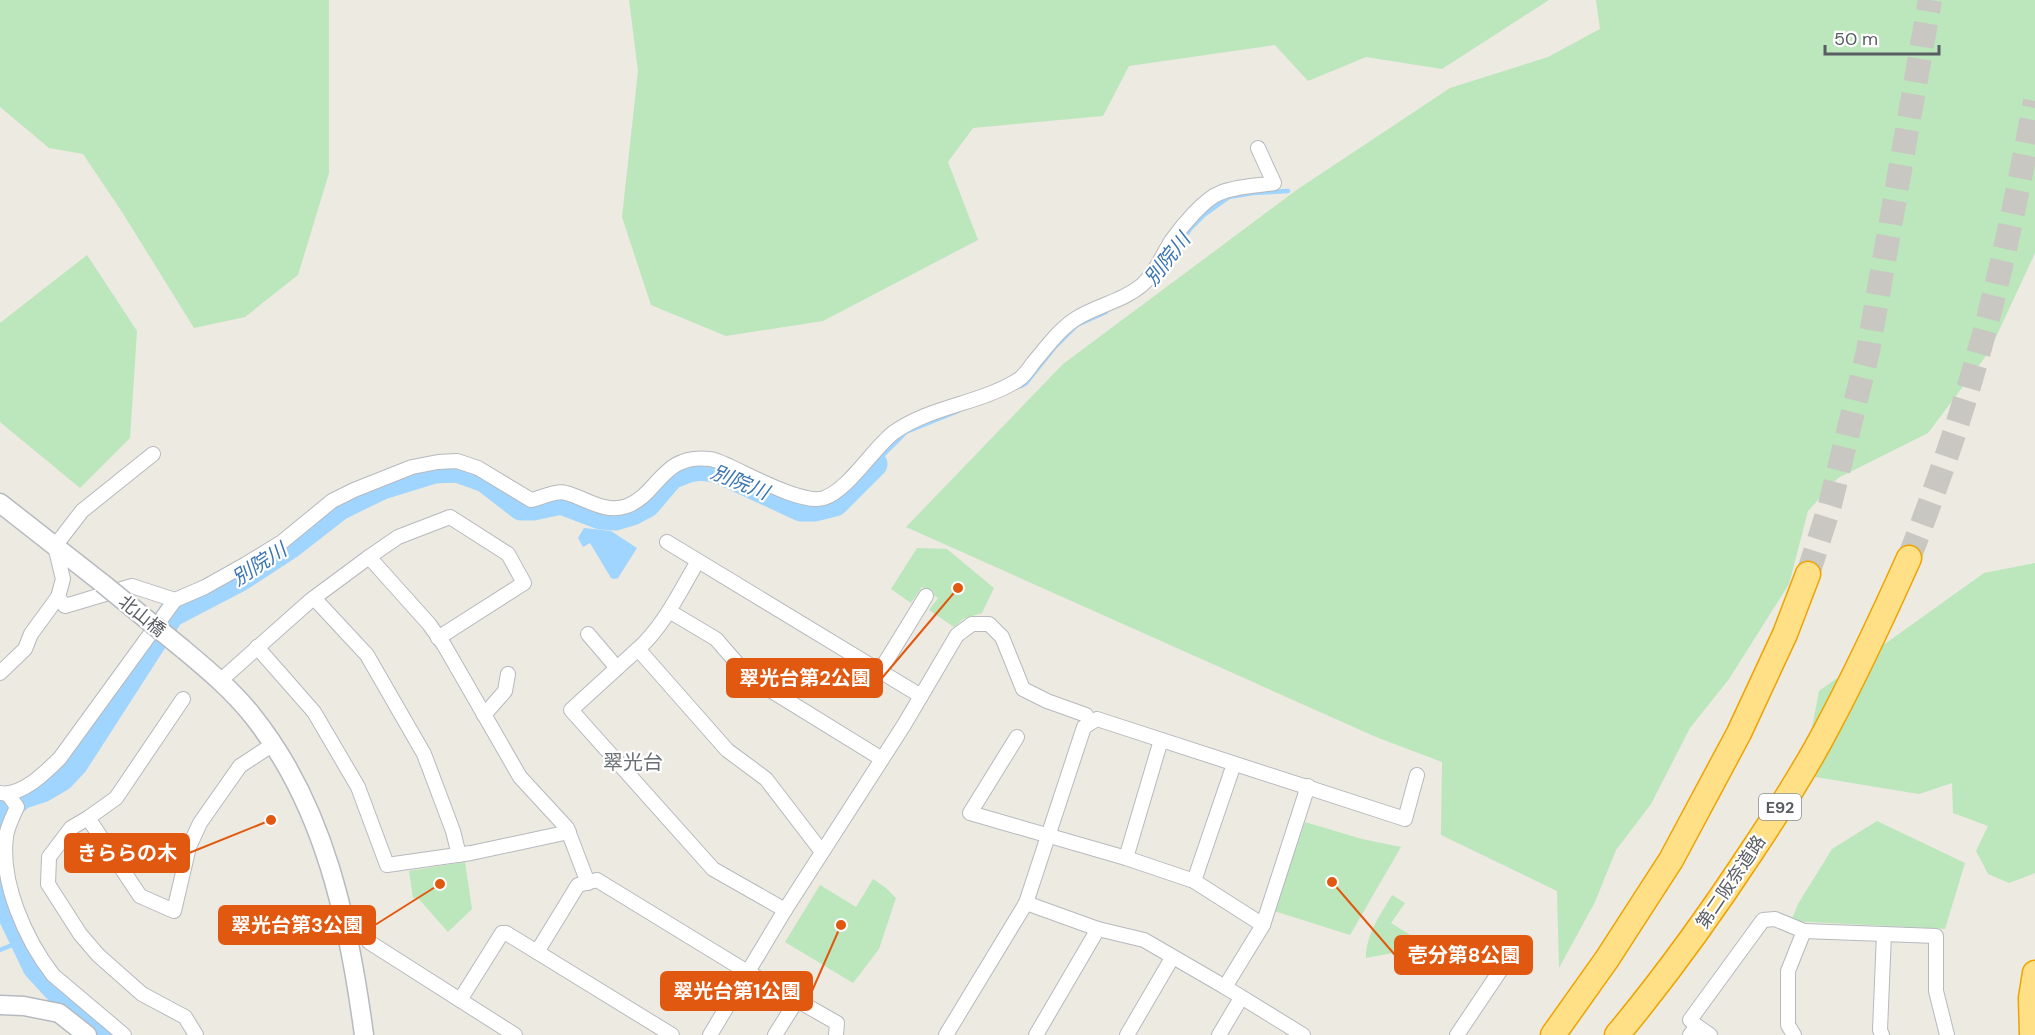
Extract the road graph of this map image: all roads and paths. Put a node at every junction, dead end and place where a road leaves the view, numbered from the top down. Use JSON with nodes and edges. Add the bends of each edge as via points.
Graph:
{"nodes":[{"id":1,"x":1258,"y":148,"type":"dead end"},
{"id":2,"x":153,"y":454,"type":"dead end"},
{"id":3,"x":0,"y":503,"type":"edge"},
{"id":4,"x":667,"y":542,"type":"dead end"},
{"id":5,"x":55,"y":546,"type":"junction"},
{"id":6,"x":369,"y":557,"type":"junction"},
{"id":7,"x":1909,"y":558,"type":"tunnel mouth"},
{"id":8,"x":698,"y":561,"type":"junction"},
{"id":9,"x":1808,"y":574,"type":"tunnel mouth"},
{"id":10,"x":58,"y":597,"type":"junction"},
{"id":11,"x":926,"y":597,"type":"dead end"},
{"id":12,"x":314,"y":598,"type":"junction"},
{"id":13,"x":175,"y":600,"type":"junction"},
{"id":14,"x":669,"y":611,"type":"junction"},
{"id":15,"x":588,"y":634,"type":"dead end"},
{"id":16,"x":438,"y":638,"type":"junction"},
{"id":17,"x":256,"y":647,"type":"junction"},
{"id":18,"x":638,"y":649,"type":"junction"},
{"id":19,"x":617,"y":668,"type":"junction"},
{"id":20,"x":880,"y":671,"type":"junction"},
{"id":21,"x":0,"y":673,"type":"edge"},
{"id":22,"x":508,"y":674,"type":"dead end"},
{"id":23,"x":221,"y":680,"type":"junction"},
{"id":24,"x":921,"y":696,"type":"junction"},
{"id":25,"x":183,"y":699,"type":"dead end"},
{"id":26,"x":484,"y":715,"type":"junction"},
{"id":27,"x":1090,"y":723,"type":"junction"},
{"id":28,"x":1017,"y":737,"type":"dead end"},
{"id":29,"x":1161,"y":740,"type":"junction"},
{"id":30,"x":272,"y":745,"type":"junction"},
{"id":31,"x":882,"y":759,"type":"junction"},
{"id":32,"x":1233,"y":764,"type":"junction"},
{"id":33,"x":1417,"y":775,"type":"dead end"},
{"id":34,"x":1308,"y":786,"type":"junction"},
{"id":35,"x":4,"y":793,"type":"edge"},
{"id":36,"x":88,"y":818,"type":"junction"},
{"id":37,"x":569,"y":832,"type":"junction"},
{"id":38,"x":1049,"y":837,"type":"junction"},
{"id":39,"x":822,"y":852,"type":"junction"},
{"id":40,"x":459,"y":855,"type":"junction"},
{"id":41,"x":1126,"y":858,"type":"junction"},
{"id":42,"x":1194,"y":880,"type":"junction"},
{"id":43,"x":588,"y":883,"type":"junction"},
{"id":44,"x":1026,"y":903,"type":"junction"},
{"id":45,"x":785,"y":910,"type":"junction"},
{"id":46,"x":1263,"y":925,"type":"junction"},
{"id":47,"x":1098,"y":928,"type":"junction"},
{"id":48,"x":1804,"y":932,"type":"junction"},
{"id":49,"x":1884,"y":934,"type":"junction"},
{"id":50,"x":369,"y":942,"type":"dead end"},
{"id":51,"x":537,"y":952,"type":"junction"},
{"id":52,"x":1172,"y":958,"type":"junction"},
{"id":53,"x":1502,"y":968,"type":"dead end"},
{"id":54,"x":749,"y":973,"type":"junction"},
{"id":55,"x":2035,"y":973,"type":"edge"},
{"id":56,"x":1225,"y":987,"type":"junction"},
{"id":57,"x":460,"y":999,"type":"junction"},
{"id":58,"x":1241,"y":999,"type":"junction"},
{"id":59,"x":797,"y":1000,"type":"junction"},
{"id":60,"x":0,"y":1005,"type":"edge"},
{"id":61,"x":1693,"y":1030,"type":"edge"},
{"id":62,"x":87,"y":1035,"type":"edge"},
{"id":63,"x":124,"y":1035,"type":"edge"},
{"id":64,"x":196,"y":1035,"type":"edge"},
{"id":65,"x":364,"y":1035,"type":"edge"},
{"id":66,"x":515,"y":1035,"type":"edge"},
{"id":67,"x":672,"y":1035,"type":"edge"},
{"id":68,"x":710,"y":1035,"type":"edge"},
{"id":69,"x":775,"y":1035,"type":"edge"},
{"id":70,"x":836,"y":1035,"type":"edge"},
{"id":71,"x":946,"y":1035,"type":"edge"},
{"id":72,"x":1036,"y":1035,"type":"edge"},
{"id":73,"x":1127,"y":1035,"type":"edge"},
{"id":74,"x":1219,"y":1035,"type":"edge"},
{"id":75,"x":1302,"y":1035,"type":"edge"},
{"id":76,"x":1457,"y":1035,"type":"edge"},
{"id":77,"x":1553,"y":1035,"type":"edge"},
{"id":78,"x":1617,"y":1035,"type":"edge"},
{"id":79,"x":1710,"y":1035,"type":"edge"},
{"id":80,"x":1794,"y":1035,"type":"edge"},
{"id":81,"x":1882,"y":1035,"type":"edge"},
{"id":82,"x":1947,"y":1035,"type":"edge"},
{"id":83,"x":2031,"y":1035,"type":"edge"}],
"edges":[{"from":1,"to":13,"type":"street","via":[[1274,183],[1219,193],[1172,240],[1143,285],[1078,317],[1056,335],[1020,379],[928,414],[894,433],[835,493],[823,499],[790,494],[712,459],[681,463],[667,470],[642,497],[626,506],[610,508],[564,492],[531,500],[478,468],[457,461],[412,466],[332,501],[282,542]]},
{"from":2,"to":5,"type":"street","via":[[82,511]]},
{"from":3,"to":5,"type":"street","name":"北山橋"},
{"from":4,"to":8,"type":"street"},
{"from":5,"to":10,"type":"street","via":[[63,579]]},
{"from":5,"to":23,"type":"street","name":"北山橋","bridge":true},
{"from":6,"to":12,"type":"street"},
{"from":6,"to":16,"type":"street"},
{"from":6,"to":16,"type":"street","via":[[398,537],[450,517],[508,554],[524,583]]},
{"from":7,"to":78,"type":"highway","name":"第二阪奈道路","number":"E92","via":[[1825,733],[1775,816],[1710,915]]},
{"from":8,"to":14,"type":"street"},
{"from":8,"to":20,"type":"street"},
{"from":9,"to":77,"type":"highway","via":[[1739,733],[1671,860]]},
{"from":10,"to":13,"type":"street","via":[[65,606],[132,586]]},
{"from":10,"to":21,"type":"street","via":[[25,649]]},
{"from":11,"to":20,"type":"street"},
{"from":12,"to":17,"type":"street"},
{"from":12,"to":40,"type":"street","via":[[367,655],[424,754]]},
{"from":13,"to":35,"type":"street","via":[[60,758],[40,778]]},
{"from":14,"to":18,"type":"street"},
{"from":14,"to":31,"type":"street","via":[[716,639],[748,677]]},
{"from":15,"to":19,"type":"street"},
{"from":16,"to":26,"type":"street"},
{"from":17,"to":23,"type":"street"},
{"from":17,"to":40,"type":"street","via":[[314,712],[358,787],[387,865]]},
{"from":18,"to":19,"type":"street"},
{"from":18,"to":39,"type":"street","via":[[728,750],[766,779]]},
{"from":19,"to":45,"type":"street","via":[[571,710],[713,869]]},
{"from":20,"to":24,"type":"street"},
{"from":22,"to":26,"type":"street","via":[[505,691]]},
{"from":23,"to":30,"type":"street","name":"北山橋"},
{"from":24,"to":27,"type":"street","via":[[957,635],[972,624],[990,624],[1002,637],[1023,689],[1086,716]]},
{"from":24,"to":31,"type":"street"},
{"from":25,"to":36,"type":"street","via":[[116,798]]},
{"from":26,"to":37,"type":"street","via":[[520,777]]},
{"from":27,"to":29,"type":"street","via":[[1097,719]]},
{"from":27,"to":38,"type":"street","via":[[1084,727]]},
{"from":28,"to":38,"type":"street","via":[[970,813]]},
{"from":29,"to":32,"type":"street"},
{"from":29,"to":41,"type":"street"},
{"from":30,"to":36,"type":"street","via":[[240,766],[200,822],[189,847],[174,911],[140,896]]},
{"from":30,"to":65,"type":"street","name":"北山橋","via":[[312,815],[329,862],[343,915]]},
{"from":31,"to":39,"type":"street"},
{"from":32,"to":34,"type":"street"},
{"from":32,"to":42,"type":"street"},
{"from":33,"to":34,"type":"street","via":[[1405,819]]},
{"from":34,"to":46,"type":"street"},
{"from":35,"to":63,"type":"street","via":[[17,807],[6,836],[5,868],[10,891],[28,932],[53,975]]},
{"from":36,"to":64,"type":"street","via":[[71,828],[50,857],[48,884],[98,955],[142,994],[185,1017]]},
{"from":37,"to":40,"type":"street"},
{"from":37,"to":43,"type":"street"},
{"from":38,"to":41,"type":"street"},
{"from":38,"to":44,"type":"street"},
{"from":39,"to":45,"type":"street"},
{"from":41,"to":42,"type":"street"},
{"from":42,"to":46,"type":"street"},
{"from":43,"to":51,"type":"street","via":[[578,885]]},
{"from":43,"to":54,"type":"street","via":[[597,880]]},
{"from":44,"to":47,"type":"street"},
{"from":44,"to":71,"type":"street"},
{"from":45,"to":54,"type":"street"},
{"from":46,"to":56,"type":"street"},
{"from":47,"to":52,"type":"street","via":[[1144,940]]},
{"from":47,"to":72,"type":"street"},
{"from":48,"to":49,"type":"street"},
{"from":48,"to":61,"type":"street","via":[[1775,919],[1763,920],[1690,1020]]},
{"from":48,"to":80,"type":"street","via":[[1788,971],[1788,1025]]},
{"from":49,"to":81,"type":"street"},
{"from":49,"to":82,"type":"street","via":[[1936,936],[1936,992]]},
{"from":50,"to":57,"type":"street"},
{"from":51,"to":57,"type":"street","via":[[502,933]]},
{"from":51,"to":67,"type":"street"},
{"from":52,"to":56,"type":"street"},
{"from":52,"to":73,"type":"street"},
{"from":53,"to":76,"type":"street"},
{"from":54,"to":59,"type":"street"},
{"from":54,"to":68,"type":"street"},
{"from":55,"to":83,"type":"highway"},
{"from":56,"to":58,"type":"street"},
{"from":57,"to":66,"type":"street"},
{"from":58,"to":74,"type":"street"},
{"from":58,"to":75,"type":"street"},
{"from":59,"to":69,"type":"street"},
{"from":59,"to":70,"type":"street","via":[[837,1023]]},
{"from":60,"to":62,"type":"street","via":[[59,1013]]},
{"from":61,"to":79,"type":"street"}]}
